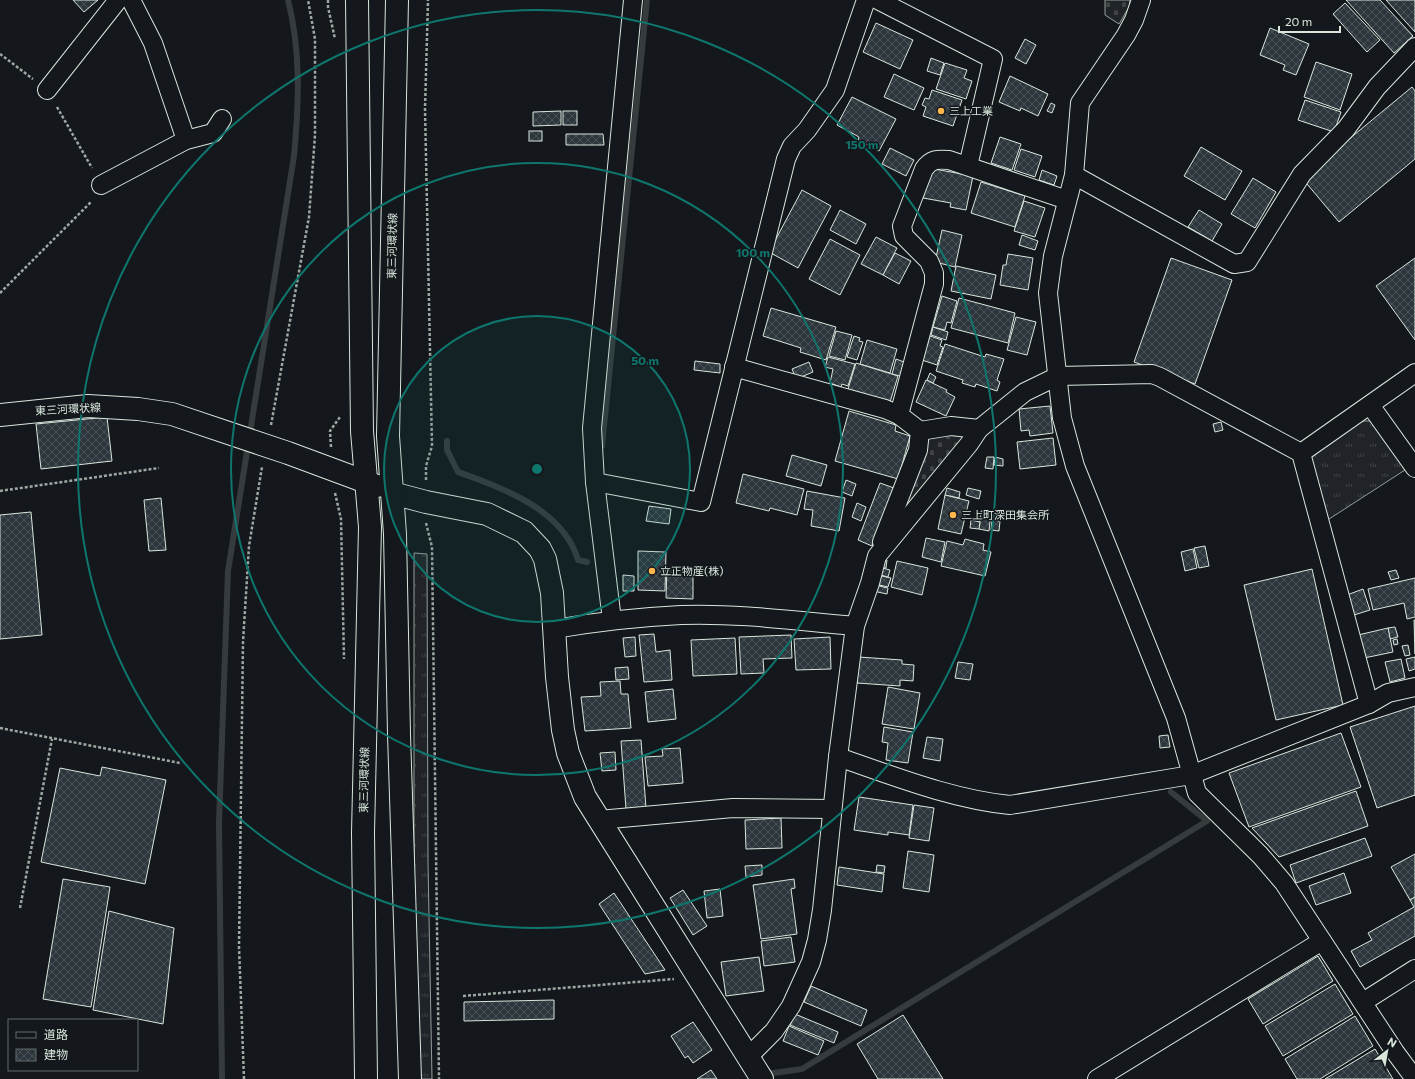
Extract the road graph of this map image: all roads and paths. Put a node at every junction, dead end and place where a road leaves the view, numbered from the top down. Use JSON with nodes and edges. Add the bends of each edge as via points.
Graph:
{"nodes":[{"id":1,"x":118,"y":0,"type":"edge"},
{"id":2,"x":132,"y":0,"type":"edge"},
{"id":3,"x":308,"y":0,"type":"edge"},
{"id":4,"x":328,"y":0,"type":"edge"},
{"id":5,"x":356,"y":0,"type":"edge"},
{"id":6,"x":397,"y":0,"type":"edge"},
{"id":7,"x":428,"y":0,"type":"edge"},
{"id":8,"x":633,"y":0,"type":"edge"},
{"id":9,"x":866,"y":0,"type":"edge"},
{"id":10,"x":878,"y":0,"type":"edge"},
{"id":11,"x":1141,"y":0,"type":"edge"},
{"id":12,"x":335,"y":42,"type":"dead end"},
{"id":13,"x":1415,"y":46,"type":"edge"},
{"id":14,"x":0,"y":54,"type":"edge"},
{"id":15,"x":47,"y":90,"type":"junction"},
{"id":16,"x":222,"y":119,"type":"dead end"},
{"id":17,"x":186,"y":140,"type":"junction"},
{"id":18,"x":968,"y":166,"type":"junction"},
{"id":19,"x":1074,"y":175,"type":"junction"},
{"id":20,"x":101,"y":185,"type":"junction"},
{"id":21,"x":1067,"y":200,"type":"junction"},
{"id":22,"x":0,"y":293,"type":"edge"},
{"id":23,"x":734,"y":367,"type":"junction"},
{"id":24,"x":1415,"y":373,"type":"edge"},
{"id":25,"x":1058,"y":376,"type":"junction"},
{"id":26,"x":1370,"y":405,"type":"junction"},
{"id":27,"x":343,"y":413,"type":"dead end"},
{"id":28,"x":0,"y":415,"type":"edge"},
{"id":29,"x":899,"y":415,"type":"junction"},
{"id":30,"x":979,"y":429,"type":"junction"},
{"id":31,"x":920,"y":430,"type":"junction"},
{"id":32,"x":251,"y":442,"type":"junction"},
{"id":33,"x":1301,"y":453,"type":"junction"},
{"id":34,"x":159,"y":468,"type":"dead end"},
{"id":35,"x":331,"y":468,"type":"junction"},
{"id":36,"x":1415,"y":468,"type":"edge"},
{"id":37,"x":366,"y":480,"type":"junction"},
{"id":38,"x":595,"y":482,"type":"junction"},
{"id":39,"x":0,"y":491,"type":"edge"},
{"id":40,"x":392,"y":493,"type":"junction"},
{"id":41,"x":426,"y":502,"type":"junction"},
{"id":42,"x":877,"y":556,"type":"junction"},
{"id":43,"x":612,"y":620,"type":"junction"},
{"id":44,"x":855,"y":626,"type":"junction"},
{"id":45,"x":554,"y":629,"type":"junction"},
{"id":46,"x":344,"y":661,"type":"dead end"},
{"id":47,"x":1415,"y":687,"type":"edge"},
{"id":48,"x":1369,"y":704,"type":"junction"},
{"id":49,"x":0,"y":728,"type":"edge"},
{"id":50,"x":52,"y":739,"type":"junction"},
{"id":51,"x":838,"y":757,"type":"junction"},
{"id":52,"x":180,"y":763,"type":"dead end"},
{"id":53,"x":1191,"y":776,"type":"junction"},
{"id":54,"x":832,"y":809,"type":"junction"},
{"id":55,"x":599,"y":820,"type":"junction"},
{"id":56,"x":20,"y":908,"type":"dead end"},
{"id":57,"x":1322,"y":941,"type":"junction"},
{"id":58,"x":1415,"y":969,"type":"edge"},
{"id":59,"x":676,"y":979,"type":"dead end"},
{"id":60,"x":464,"y":996,"type":"dead end"},
{"id":61,"x":1363,"y":1002,"type":"junction"},
{"id":62,"x":748,"y":1056,"type":"junction"},
{"id":63,"x":244,"y":1079,"type":"edge"},
{"id":64,"x":366,"y":1079,"type":"edge"},
{"id":65,"x":410,"y":1079,"type":"edge"},
{"id":66,"x":439,"y":1079,"type":"edge"},
{"id":67,"x":762,"y":1079,"type":"edge"},
{"id":68,"x":1097,"y":1079,"type":"edge"},
{"id":69,"x":1415,"y":1079,"type":"edge"}],
"edges":[{"from":1,"to":15,"type":"street"},
{"from":2,"to":17,"type":"street","via":[[153,43]]},
{"from":3,"to":32,"type":"path","via":[[315,39],[315,135],[309,217],[272,424]]},
{"from":4,"to":12,"type":"path"},
{"from":5,"to":37,"type":"main road","name":"東三河環状線","via":[[362,431]]},
{"from":6,"to":40,"type":"main road","name":"東三河環状線","via":[[388,436]]},
{"from":7,"to":41,"type":"path","via":[[425,108],[432,446],[426,466]]},
{"from":8,"to":38,"type":"street","via":[[592,428]]},
{"from":9,"to":23,"type":"street","via":[[835,90],[807,130],[792,146],[786,159]]},
{"from":10,"to":18,"type":"street","via":[[993,59]]},
{"from":11,"to":19,"type":"street","via":[[1126,35],[1080,103]]},
{"from":13,"to":19,"type":"street","via":[[1377,87],[1346,129],[1302,174],[1247,262],[1234,264]]},
{"from":14,"to":15,"type":"path"},
{"from":15,"to":20,"type":"path"},
{"from":16,"to":17,"type":"street","via":[[213,133]]},
{"from":17,"to":20,"type":"street"},
{"from":18,"to":21,"type":"street"},
{"from":18,"to":29,"type":"street","via":[[949,160],[929,162],[902,226],[904,236],[929,261],[934,273],[934,284]]},
{"from":19,"to":21,"type":"street"},
{"from":20,"to":22,"type":"path","via":[[97,196]]},
{"from":21,"to":25,"type":"street","via":[[1048,293]]},
{"from":23,"to":29,"type":"street"},
{"from":23,"to":38,"type":"street","via":[[701,502]]},
{"from":24,"to":26,"type":"street"},
{"from":25,"to":30,"type":"street","via":[[1025,392]]},
{"from":25,"to":33,"type":"street","via":[[1152,374]]},
{"from":25,"to":53,"type":"street","via":[[1062,418],[1075,466],[1176,718]]},
{"from":26,"to":33,"type":"street"},
{"from":26,"to":36,"type":"street"},
{"from":27,"to":35,"type":"path","via":[[330,431]]},
{"from":28,"to":32,"type":"main road","name":"東三河環状線","via":[[88,406],[138,409],[172,414]]},
{"from":29,"to":31,"type":"street"},
{"from":30,"to":31,"type":"street","via":[[962,426]]},
{"from":30,"to":42,"type":"street"},
{"from":31,"to":42,"type":"street","via":[[918,450]]},
{"from":32,"to":35,"type":"main road","name":"東三河環状線"},
{"from":32,"to":63,"type":"path","via":[[249,546],[243,642],[240,947]]},
{"from":33,"to":48,"type":"street"},
{"from":34,"to":39,"type":"path"},
{"from":35,"to":37,"type":"main road","name":"東三河環状線"},
{"from":35,"to":46,"type":"path","via":[[341,519]]},
{"from":37,"to":40,"type":"main road","name":"東三河環状線"},
{"from":37,"to":64,"type":"main road","name":"東三河環状線","via":[[370,527],[363,833]]},
{"from":38,"to":43,"type":"street"},
{"from":40,"to":41,"type":"main road"},
{"from":40,"to":65,"type":"main road","name":"東三河環状線"},
{"from":41,"to":45,"type":"main road","via":[[487,514],[512,525],[532,540],[542,554],[548,571]]},
{"from":41,"to":66,"type":"path","via":[[426,526],[432,547]]},
{"from":42,"to":44,"type":"street"},
{"from":43,"to":44,"type":"street","via":[[682,615],[756,617]]},
{"from":43,"to":45,"type":"street"},
{"from":44,"to":51,"type":"street"},
{"from":45,"to":55,"type":"main road","via":[[560,712],[568,753],[585,797]]},
{"from":47,"to":48,"type":"street","via":[[1388,693]]},
{"from":48,"to":53,"type":"street"},
{"from":49,"to":50,"type":"path"},
{"from":50,"to":52,"type":"path"},
{"from":50,"to":56,"type":"path"},
{"from":51,"to":53,"type":"street","via":[[954,796],[1010,805]]},
{"from":51,"to":54,"type":"street"},
{"from":53,"to":57,"type":"street","via":[[1197,793],[1284,882]]},
{"from":54,"to":55,"type":"street","via":[[733,808]]},
{"from":54,"to":62,"type":"street","via":[[822,910],[811,962],[791,1006],[774,1031]]},
{"from":55,"to":62,"type":"main road"},
{"from":57,"to":61,"type":"street"},
{"from":57,"to":68,"type":"street"},
{"from":58,"to":61,"type":"street"},
{"from":59,"to":60,"type":"path"},
{"from":61,"to":69,"type":"street"},
{"from":62,"to":67,"type":"main road"}]}
